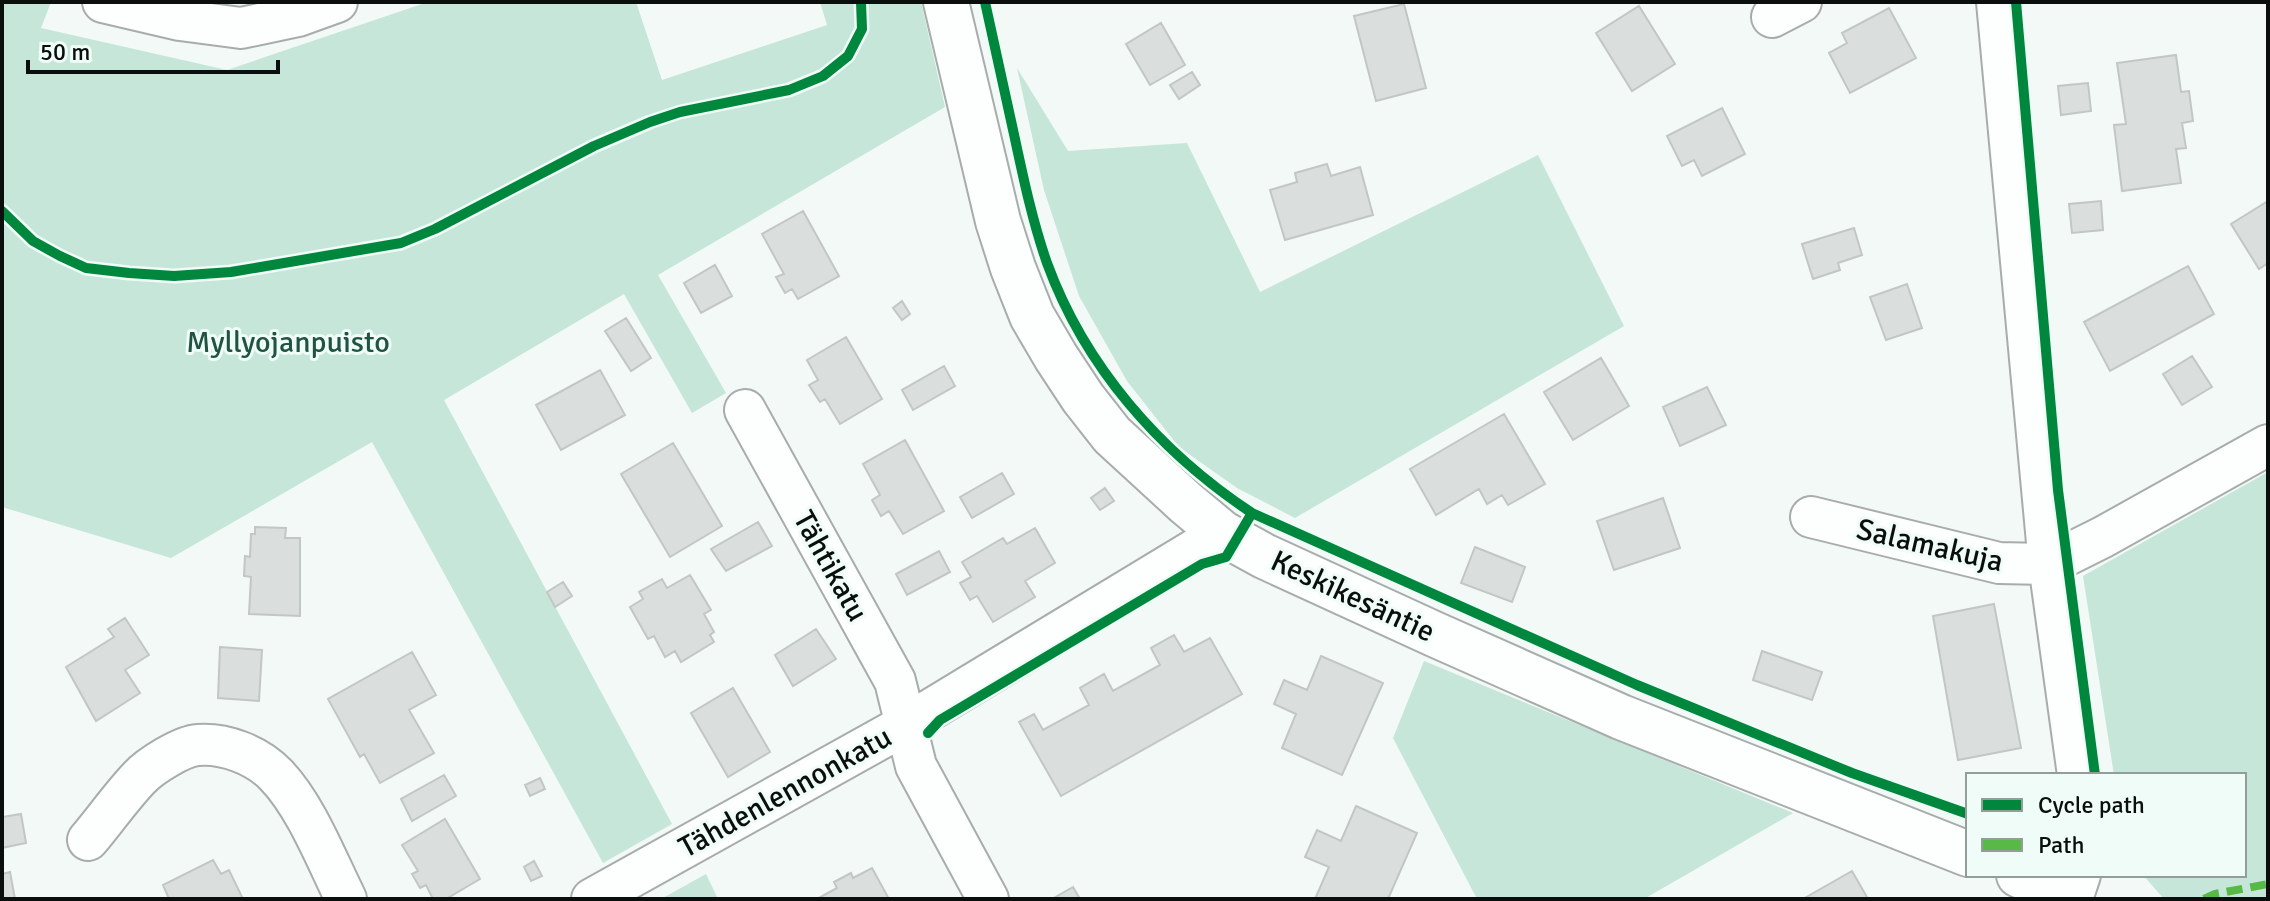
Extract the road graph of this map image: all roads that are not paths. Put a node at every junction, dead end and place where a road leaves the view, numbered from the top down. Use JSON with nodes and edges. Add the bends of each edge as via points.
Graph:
{"nodes":[{"id":1,"x":103,"y":2,"type":"edge"},
{"id":2,"x":337,"y":2,"type":"edge"},
{"id":3,"x":946,"y":2,"type":"edge"},
{"id":4,"x":1997,"y":2,"type":"edge"},
{"id":5,"x":745,"y":410,"type":"dead end"},
{"id":6,"x":2268,"y":445,"type":"edge"},
{"id":7,"x":1811,"y":517,"type":"dead end"},
{"id":8,"x":1222,"y":533,"type":"junction"},
{"id":9,"x":2049,"y":564,"type":"junction"},
{"id":10,"x":905,"y":725,"type":"junction"},
{"id":11,"x":2078,"y":773,"type":"edge"},
{"id":12,"x":88,"y":840,"type":"dead end"},
{"id":13,"x":1966,"y":853,"type":"edge"},
{"id":14,"x":2024,"y":877,"type":"edge"},
{"id":15,"x":2079,"y":877,"type":"edge"},
{"id":16,"x":346,"y":899,"type":"edge"},
{"id":17,"x":592,"y":899,"type":"edge"},
{"id":18,"x":988,"y":899,"type":"edge"},
{"id":19,"x":2063,"y":899,"type":"edge"},
{"id":20,"x":2072,"y":899,"type":"edge"}],
"edges":[{"from":1,"to":2,"type":"street","via":[[241,28]]},
{"from":3,"to":8,"type":"street","name":"Keskikesäntie","via":[[998,221],[1032,316],[1112,435]]},
{"from":4,"to":9,"type":"street"},
{"from":5,"to":10,"type":"street","name":"Tähtikatu","via":[[895,681]]},
{"from":6,"to":9,"type":"street"},
{"from":7,"to":9,"type":"street","name":"Salamakuja","via":[[1999,563]]},
{"from":8,"to":10,"type":"street","name":"Tähdenlennonkatu"},
{"from":8,"to":13,"type":"street","name":"Keskikesäntie","via":[[1621,717]]},
{"from":9,"to":11,"type":"street"},
{"from":10,"to":17,"type":"street","name":"Tähdenlennonkatu"},
{"from":10,"to":18,"type":"street","name":"Tähtikatu","via":[[916,766]]},
{"from":12,"to":16,"type":"street","via":[[140,776],[165,758],[195,745],[224,747],[276,774],[312,829]]},
{"from":14,"to":19,"type":"street"},
{"from":15,"to":20,"type":"street"}]}
